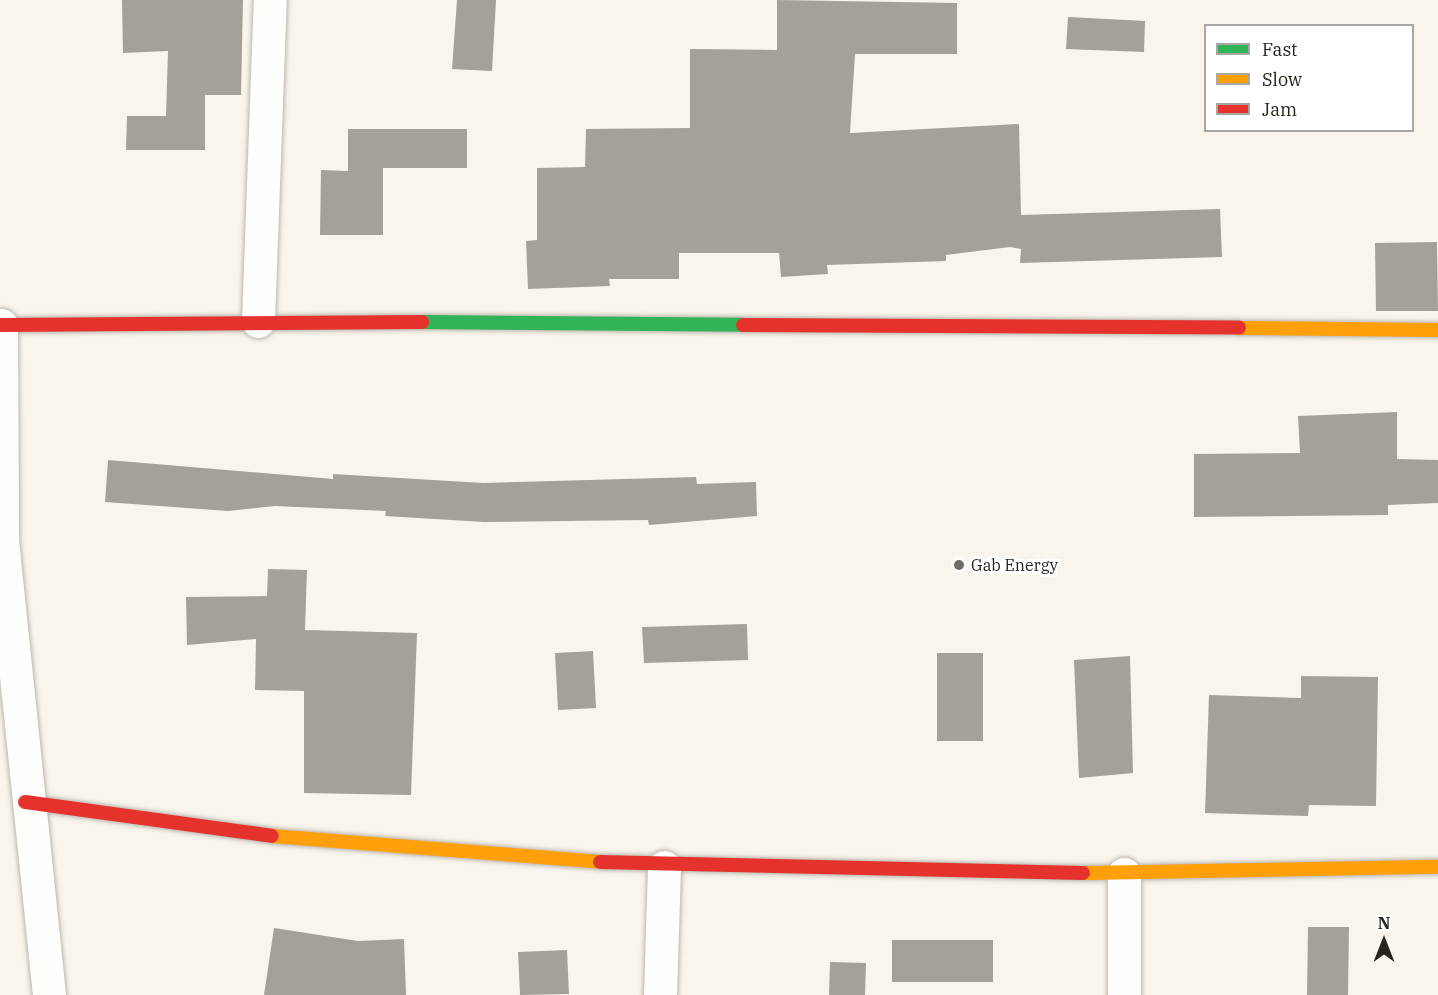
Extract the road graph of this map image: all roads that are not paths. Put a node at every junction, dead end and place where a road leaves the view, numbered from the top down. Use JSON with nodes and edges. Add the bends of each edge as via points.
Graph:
{"nodes":[{"id":1,"x":270,"y":0,"type":"edge"},
{"id":2,"x":258,"y":321,"type":"junction"},
{"id":3,"x":1,"y":325,"type":"edge"},
{"id":4,"x":1438,"y":330,"type":"edge"},
{"id":5,"x":25,"y":802,"type":"junction"},
{"id":6,"x":664,"y":867,"type":"junction"},
{"id":7,"x":1438,"y":867,"type":"edge"},
{"id":8,"x":1124,"y":874,"type":"junction"},
{"id":9,"x":48,"y":995,"type":"edge"},
{"id":10,"x":660,"y":995,"type":"edge"},
{"id":11,"x":1124,"y":995,"type":"edge"}],
"edges":[{"from":1,"to":2,"type":"street"},
{"from":2,"to":3,"type":"main road"},
{"from":2,"to":4,"type":"main road"},
{"from":3,"to":5,"type":"street","via":[[3,540]]},
{"from":5,"to":6,"type":"main road","via":[[272,836]]},
{"from":5,"to":9,"type":"street"},
{"from":6,"to":8,"type":"main road"},
{"from":6,"to":10,"type":"street"},
{"from":7,"to":8,"type":"main road"},
{"from":8,"to":11,"type":"street"}]}
